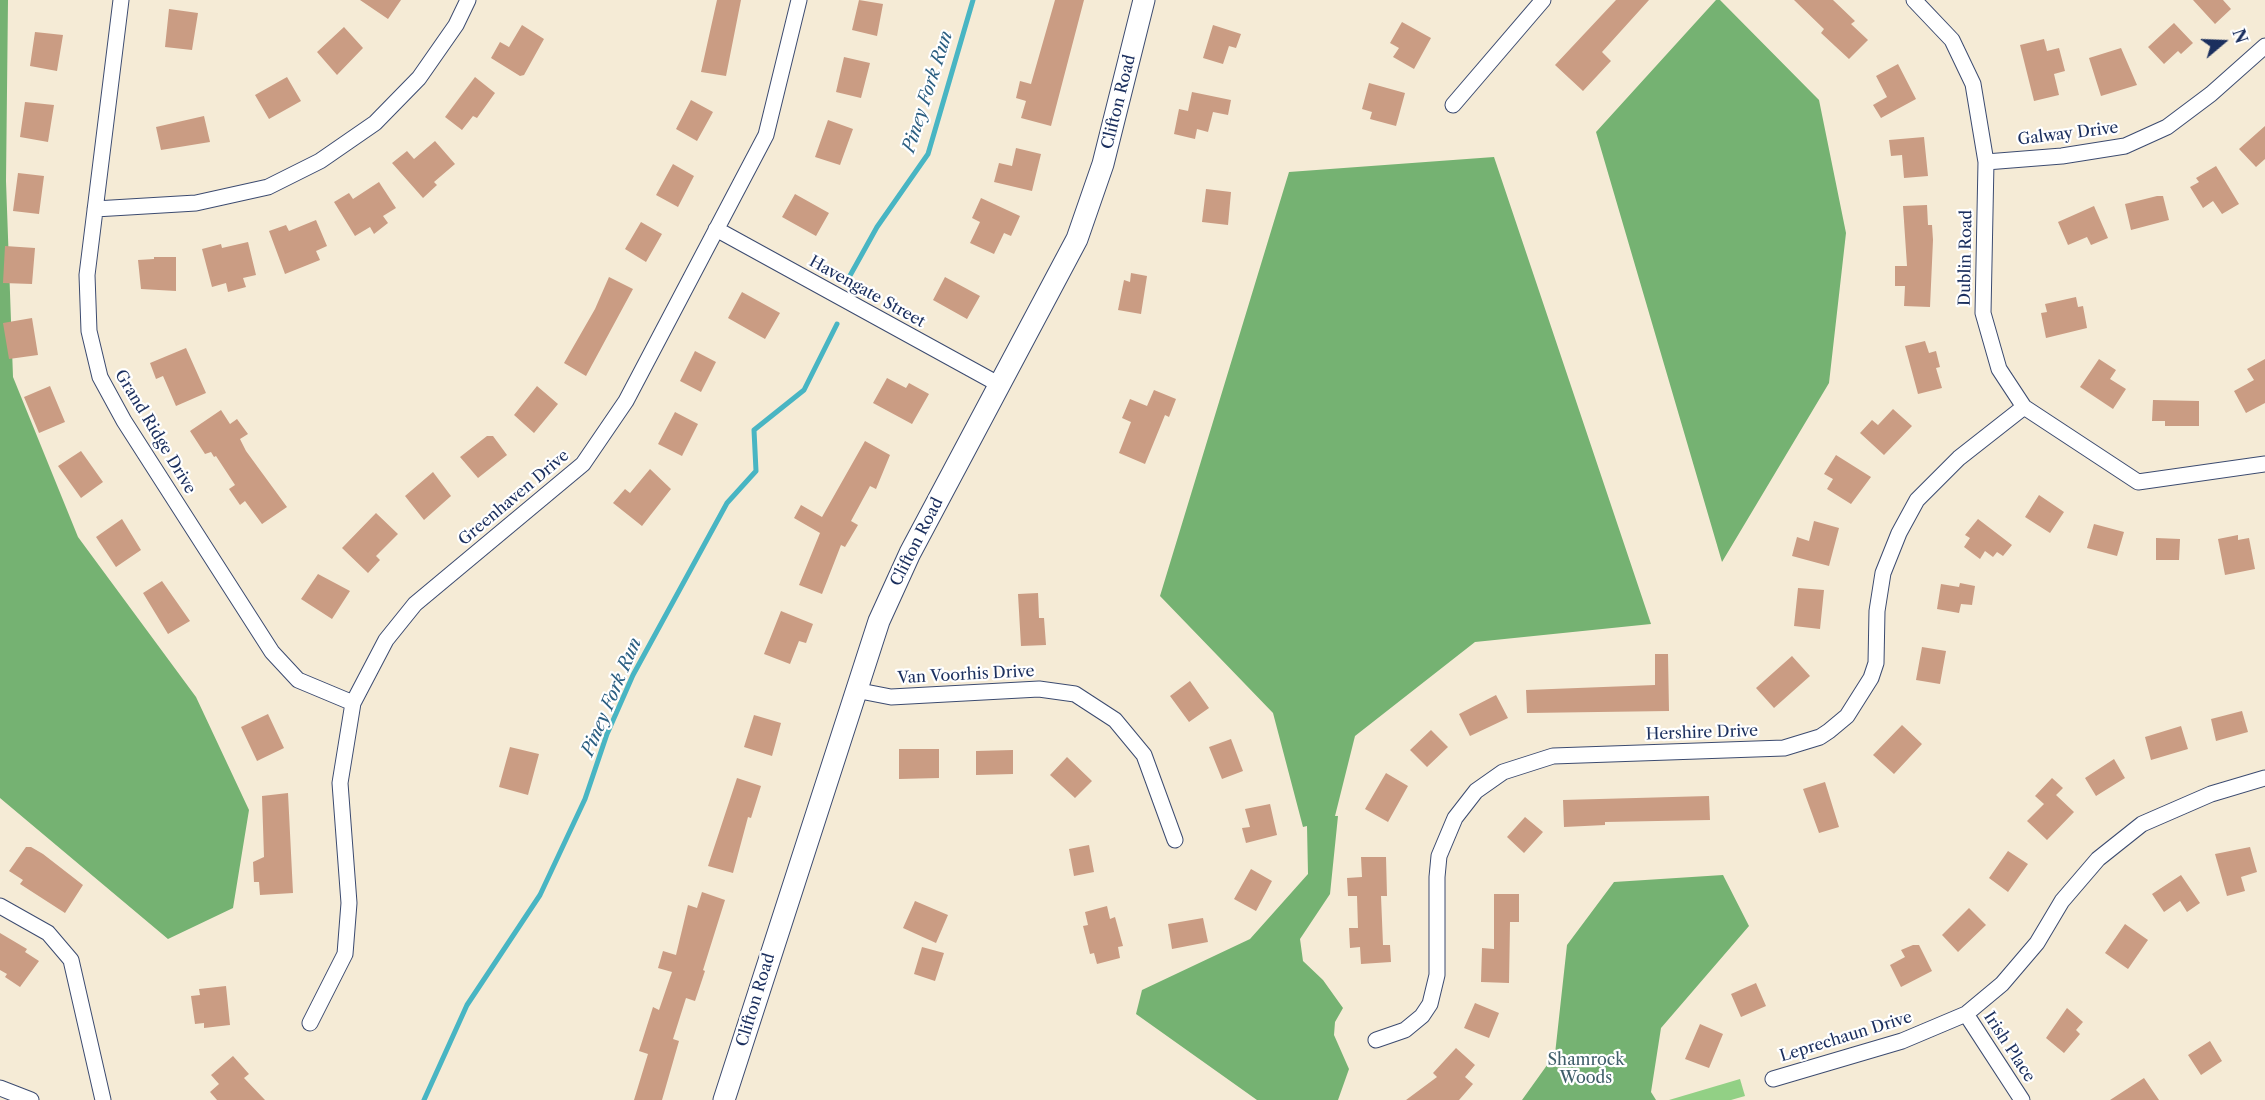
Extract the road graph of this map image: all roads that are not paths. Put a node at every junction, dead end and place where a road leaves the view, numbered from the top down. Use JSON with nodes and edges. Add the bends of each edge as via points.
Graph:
{"nodes":[{"id":1,"x":121,"y":0,"type":"edge"},
{"id":2,"x":468,"y":0,"type":"edge"},
{"id":3,"x":799,"y":0,"type":"edge"},
{"id":4,"x":1144,"y":0,"type":"edge"},
{"id":5,"x":1543,"y":0,"type":"edge"},
{"id":6,"x":1914,"y":0,"type":"edge"},
{"id":7,"x":2265,"y":46,"type":"edge"},
{"id":8,"x":1453,"y":105,"type":"dead end"},
{"id":9,"x":1986,"y":162,"type":"junction"},
{"id":10,"x":96,"y":209,"type":"junction"},
{"id":11,"x":716,"y":229,"type":"junction"},
{"id":12,"x":1000,"y":385,"type":"junction"},
{"id":13,"x":2024,"y":407,"type":"junction"},
{"id":14,"x":2265,"y":464,"type":"edge"},
{"id":15,"x":855,"y":690,"type":"junction"},
{"id":16,"x":353,"y":703,"type":"junction"},
{"id":17,"x":2265,"y":778,"type":"edge"},
{"id":18,"x":1175,"y":840,"type":"dead end"},
{"id":19,"x":0,"y":906,"type":"edge"},
{"id":20,"x":1966,"y":1014,"type":"junction"},
{"id":21,"x":310,"y":1023,"type":"dead end"},
{"id":22,"x":1376,"y":1040,"type":"dead end"},
{"id":23,"x":1773,"y":1078,"type":"dead end"},
{"id":24,"x":0,"y":1088,"type":"edge"},
{"id":25,"x":31,"y":1100,"type":"edge"},
{"id":26,"x":103,"y":1100,"type":"edge"},
{"id":27,"x":724,"y":1100,"type":"edge"},
{"id":28,"x":2022,"y":1100,"type":"edge"}],
"edges":[{"from":1,"to":10,"type":"street","name":"Grand Ridge Drive"},
{"from":2,"to":10,"type":"street","via":[[456,26],[419,78],[375,123],[320,161],[268,187],[196,203]]},
{"from":3,"to":11,"type":"street","name":"Greenhaven Drive","via":[[766,135]]},
{"from":4,"to":12,"type":"main road","name":"Clifton Road","via":[[1103,164],[1086,214],[1062,270]]},
{"from":5,"to":8,"type":"street"},
{"from":6,"to":9,"type":"street","name":"Dublin Road","via":[[1952,40],[1973,84]]},
{"from":7,"to":9,"type":"street","name":"Galway Drive","via":[[2167,127],[2125,146]]},
{"from":9,"to":13,"type":"street","name":"Dublin Road","via":[[1983,313],[1999,369]]},
{"from":10,"to":16,"type":"street","name":"Grand Ridge Drive","via":[[88,286],[89,331],[100,377],[272,652],[298,680]]},
{"from":11,"to":12,"type":"street","name":"Havengate Street"},
{"from":11,"to":16,"type":"street","name":"Greenhaven Drive","via":[[626,401],[583,464],[415,604],[386,640]]},
{"from":12,"to":15,"type":"main road","name":"Clifton Road","via":[[893,587]]},
{"from":13,"to":14,"type":"street","name":"Dublin Road","via":[[2139,482]]},
{"from":13,"to":22,"type":"street","name":"Hershire Drive","via":[[1959,458],[1917,500],[1883,573],[1877,611],[1876,663],[1871,678],[1847,716],[1829,731],[1784,748],[1537,759],[1503,772],[1476,791],[1455,818],[1439,856],[1437,975],[1430,1004],[1405,1030]]},
{"from":15,"to":18,"type":"street","name":"Van Voorhis Drive","via":[[891,697],[1039,689],[1075,694],[1115,720],[1144,755]]},
{"from":15,"to":27,"type":"main road","name":"Clifton Road"},
{"from":16,"to":21,"type":"street","name":"Greenhaven Drive","via":[[340,783],[349,903],[345,954]]},
{"from":17,"to":20,"type":"street","name":"Leprechaun Drive","via":[[2211,794],[2142,824],[2098,860],[2062,901],[2037,943],[2002,984]]},
{"from":19,"to":26,"type":"street","via":[[48,933],[71,960]]},
{"from":20,"to":23,"type":"street","name":"Leprechaun Drive","via":[[1902,1041]]},
{"from":20,"to":28,"type":"street","name":"Irish Place"},
{"from":24,"to":25,"type":"street"}]}
